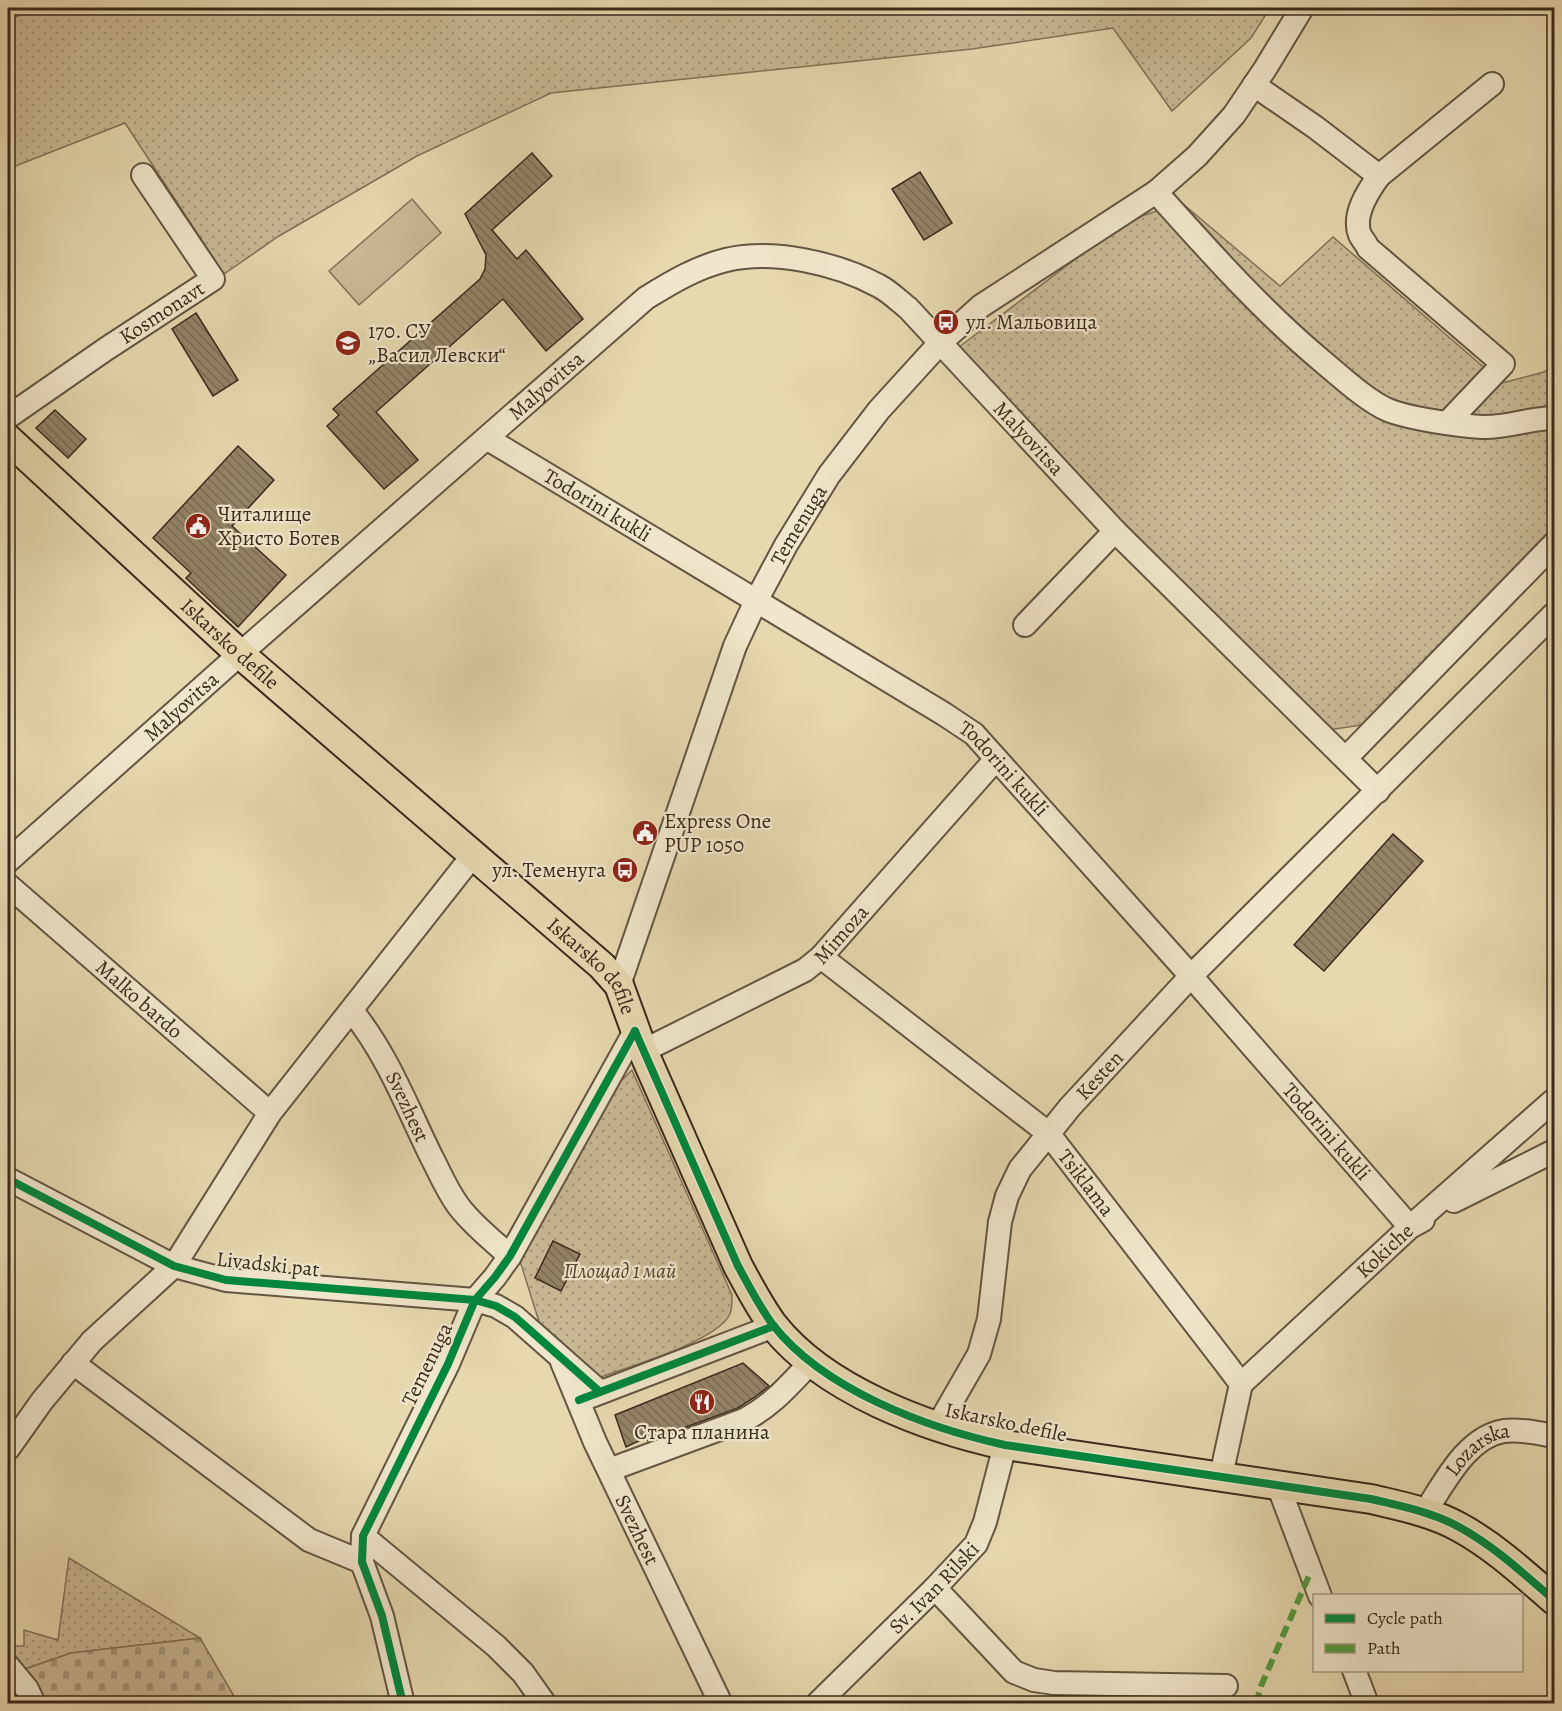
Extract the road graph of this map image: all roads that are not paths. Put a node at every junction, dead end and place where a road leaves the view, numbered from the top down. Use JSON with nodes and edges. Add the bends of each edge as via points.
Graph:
{"nodes":[{"id":1,"x":1302,"y":8,"type":"edge"},
{"id":2,"x":1492,"y":84,"type":"dead end"},
{"id":3,"x":1254,"y":85,"type":"junction"},
{"id":4,"x":143,"y":175,"type":"dead end"},
{"id":5,"x":1380,"y":176,"type":"junction"},
{"id":6,"x":1156,"y":192,"type":"junction"},
{"id":7,"x":940,"y":343,"type":"junction"},
{"id":8,"x":8,"y":417,"type":"edge"},
{"id":9,"x":1554,"y":418,"type":"edge"},
{"id":10,"x":1448,"y":422,"type":"junction"},
{"id":11,"x":488,"y":438,"type":"junction"},
{"id":12,"x":8,"y":440,"type":"edge"},
{"id":13,"x":1115,"y":531,"type":"junction"},
{"id":14,"x":1554,"y":544,"type":"edge"},
{"id":15,"x":756,"y":601,"type":"junction"},
{"id":16,"x":1554,"y":614,"type":"edge"},
{"id":17,"x":1025,"y":625,"type":"dead end"},
{"id":18,"x":240,"y":654,"type":"junction"},
{"id":19,"x":1346,"y":758,"type":"junction"},
{"id":20,"x":996,"y":759,"type":"junction"},
{"id":21,"x":1378,"y":791,"type":"junction"},
{"id":22,"x":474,"y":854,"type":"junction"},
{"id":23,"x":8,"y":861,"type":"edge"},
{"id":24,"x":8,"y":885,"type":"edge"},
{"id":25,"x":821,"y":957,"type":"junction"},
{"id":26,"x":1191,"y":976,"type":"junction"},
{"id":27,"x":618,"y":985,"type":"junction"},
{"id":28,"x":352,"y":1011,"type":"junction"},
{"id":29,"x":639,"y":1041,"type":"junction"},
{"id":30,"x":1554,"y":1100,"type":"edge"},
{"id":31,"x":270,"y":1113,"type":"junction"},
{"id":32,"x":1048,"y":1133,"type":"junction"},
{"id":33,"x":1554,"y":1151,"type":"edge"},
{"id":34,"x":8,"y":1179,"type":"edge"},
{"id":35,"x":1410,"y":1227,"type":"junction"},
{"id":36,"x":510,"y":1256,"type":"junction"},
{"id":37,"x":174,"y":1266,"type":"junction"},
{"id":38,"x":475,"y":1300,"type":"junction"},
{"id":39,"x":774,"y":1326,"type":"junction"},
{"id":40,"x":559,"y":1355,"type":"junction"},
{"id":41,"x":811,"y":1362,"type":"junction"},
{"id":42,"x":73,"y":1363,"type":"junction"},
{"id":43,"x":1241,"y":1384,"type":"junction"},
{"id":44,"x":600,"y":1392,"type":"junction"},
{"id":45,"x":579,"y":1400,"type":"junction"},
{"id":46,"x":937,"y":1427,"type":"junction"},
{"id":47,"x":1554,"y":1436,"type":"edge"},
{"id":48,"x":1005,"y":1445,"type":"junction"},
{"id":49,"x":8,"y":1449,"type":"edge"},
{"id":50,"x":609,"y":1470,"type":"junction"},
{"id":51,"x":1221,"y":1476,"type":"junction"},
{"id":52,"x":1278,"y":1485,"type":"junction"},
{"id":53,"x":1425,"y":1512,"type":"junction"},
{"id":54,"x":363,"y":1536,"type":"junction"},
{"id":55,"x":362,"y":1562,"type":"junction"},
{"id":56,"x":935,"y":1588,"type":"junction"},
{"id":57,"x":1319,"y":1594,"type":"edge"},
{"id":58,"x":1554,"y":1599,"type":"edge"},
{"id":59,"x":8,"y":1666,"type":"edge"},
{"id":60,"x":1354,"y":1672,"type":"edge"},
{"id":61,"x":1226,"y":1686,"type":"dead end"},
{"id":62,"x":34,"y":1704,"type":"edge"},
{"id":63,"x":403,"y":1704,"type":"edge"},
{"id":64,"x":545,"y":1704,"type":"edge"},
{"id":65,"x":721,"y":1704,"type":"edge"},
{"id":66,"x":817,"y":1704,"type":"edge"},
{"id":67,"x":1367,"y":1704,"type":"edge"}],
"edges":[{"from":1,"to":3,"type":"street","name":"Temenuga"},
{"from":2,"to":5,"type":"street"},
{"from":3,"to":5,"type":"street"},
{"from":3,"to":6,"type":"street","name":"Temenuga","via":[[1234,115],[1197,156]]},
{"from":4,"to":8,"type":"street","name":"Kosmonavt","via":[[213,279]]},
{"from":5,"to":10,"type":"street","via":[[1366,194],[1360,216],[1359,233],[1368,248],[1503,364]]},
{"from":6,"to":7,"type":"street","name":"Temenuga","via":[[981,306]]},
{"from":6,"to":10,"type":"street","via":[[1245,290],[1338,375],[1388,410]]},
{"from":7,"to":11,"type":"street","name":"Malyovitsa","via":[[881,286],[848,273],[774,256],[726,260],[684,275],[646,298]]},
{"from":7,"to":13,"type":"street","name":"Malyovitsa"},
{"from":7,"to":15,"type":"street","name":"Temenuga","via":[[879,410],[829,475]]},
{"from":9,"to":10,"type":"street","via":[[1506,427]]},
{"from":11,"to":15,"type":"street","name":"Todorini kukli"},
{"from":11,"to":18,"type":"street","name":"Malyovitsa"},
{"from":12,"to":18,"type":"main road","name":"Iskarsko defile"},
{"from":13,"to":17,"type":"street"},
{"from":13,"to":19,"type":"street","name":"Malyovitsa"},
{"from":14,"to":19,"type":"street"},
{"from":15,"to":20,"type":"street","name":"Todorini kukli","via":[[944,714],[974,734]]},
{"from":15,"to":27,"type":"street","name":"Temenuga","via":[[735,646]]},
{"from":16,"to":21,"type":"street","name":"Kesten"},
{"from":18,"to":22,"type":"main road","name":"Iskarsko defile"},
{"from":18,"to":23,"type":"street","name":"Malyovitsa"},
{"from":19,"to":21,"type":"street","name":"Malyovitsa"},
{"from":20,"to":25,"type":"street","name":"Mimoza"},
{"from":20,"to":26,"type":"street","name":"Todorini kukli"},
{"from":21,"to":26,"type":"street","name":"Kesten"},
{"from":22,"to":27,"type":"main road","name":"Iskarsko defile","via":[[582,947]]},
{"from":22,"to":28,"type":"street"},
{"from":24,"to":31,"type":"street","name":"Malko bardo"},
{"from":25,"to":29,"type":"street","name":"Mimoza","via":[[805,970]]},
{"from":25,"to":32,"type":"street","name":"Tsiklama"},
{"from":26,"to":32,"type":"street","name":"Kesten"},
{"from":26,"to":35,"type":"street","name":"Todorini kukli"},
{"from":27,"to":29,"type":"main road","name":"Iskarsko defile"},
{"from":28,"to":31,"type":"street"},
{"from":28,"to":36,"type":"street","name":"Svezhest","via":[[382,1055],[460,1208]]},
{"from":29,"to":36,"type":"street","name":"Temenuga"},
{"from":29,"to":39,"type":"main road","name":"Iskarsko defile","via":[[738,1266]]},
{"from":30,"to":35,"type":"street"},
{"from":31,"to":37,"type":"street"},
{"from":32,"to":43,"type":"street","name":"Tsiklama"},
{"from":32,"to":46,"type":"street","name":"Kesten","via":[[1020,1169],[1007,1196],[1000,1222],[989,1319],[979,1354]]},
{"from":33,"to":35,"type":"street","name":"Kokiche","via":[[1462,1196]]},
{"from":34,"to":37,"type":"street","name":"Livadski pat"},
{"from":35,"to":43,"type":"street","name":"Kokiche"},
{"from":36,"to":38,"type":"street","name":"Temenuga"},
{"from":37,"to":38,"type":"street","name":"Livadski pat","via":[[226,1280]]},
{"from":37,"to":42,"type":"street"},
{"from":38,"to":40,"type":"street","name":"Livadski pat","via":[[516,1317]]},
{"from":38,"to":54,"type":"street","name":"Temenuga","via":[[448,1364]]},
{"from":39,"to":41,"type":"main road","name":"Iskarsko defile"},
{"from":39,"to":44,"type":"street"},
{"from":40,"to":44,"type":"street","name":"Livadski pat"},
{"from":40,"to":45,"type":"street","name":"Svezhest"},
{"from":41,"to":46,"type":"main road","name":"Iskarsko defile","via":[[869,1397]]},
{"from":41,"to":50,"type":"street","via":[[778,1398],[744,1420]]},
{"from":42,"to":49,"type":"street"},
{"from":42,"to":55,"type":"street","via":[[309,1540]]},
{"from":43,"to":51,"type":"street"},
{"from":44,"to":45,"type":"street"},
{"from":45,"to":50,"type":"street","name":"Svezhest"},
{"from":46,"to":48,"type":"main road","name":"Iskarsko defile"},
{"from":47,"to":53,"type":"street","name":"Lozarska","via":[[1504,1431],[1489,1436],[1462,1459]]},
{"from":48,"to":51,"type":"main road","name":"Iskarsko defile"},
{"from":48,"to":56,"type":"street","name":"Sv. Ivan Rilski","via":[[976,1544]]},
{"from":50,"to":65,"type":"street","name":"Svezhest"},
{"from":51,"to":52,"type":"main road","name":"Iskarsko defile"},
{"from":52,"to":53,"type":"main road","name":"Iskarsko defile","via":[[1371,1499]]},
{"from":52,"to":57,"type":"street"},
{"from":53,"to":58,"type":"main road","name":"Iskarsko defile","via":[[1487,1544]]},
{"from":54,"to":55,"type":"street","name":"Temenuga"},
{"from":54,"to":64,"type":"street","via":[[496,1646],[523,1673]]},
{"from":55,"to":63,"type":"street","name":"Temenuga","via":[[382,1616]]},
{"from":56,"to":61,"type":"street","via":[[1014,1672],[1034,1680]]},
{"from":56,"to":66,"type":"street","name":"Sv. Ivan Rilski"},
{"from":59,"to":62,"type":"street"},
{"from":60,"to":67,"type":"street"}]}
